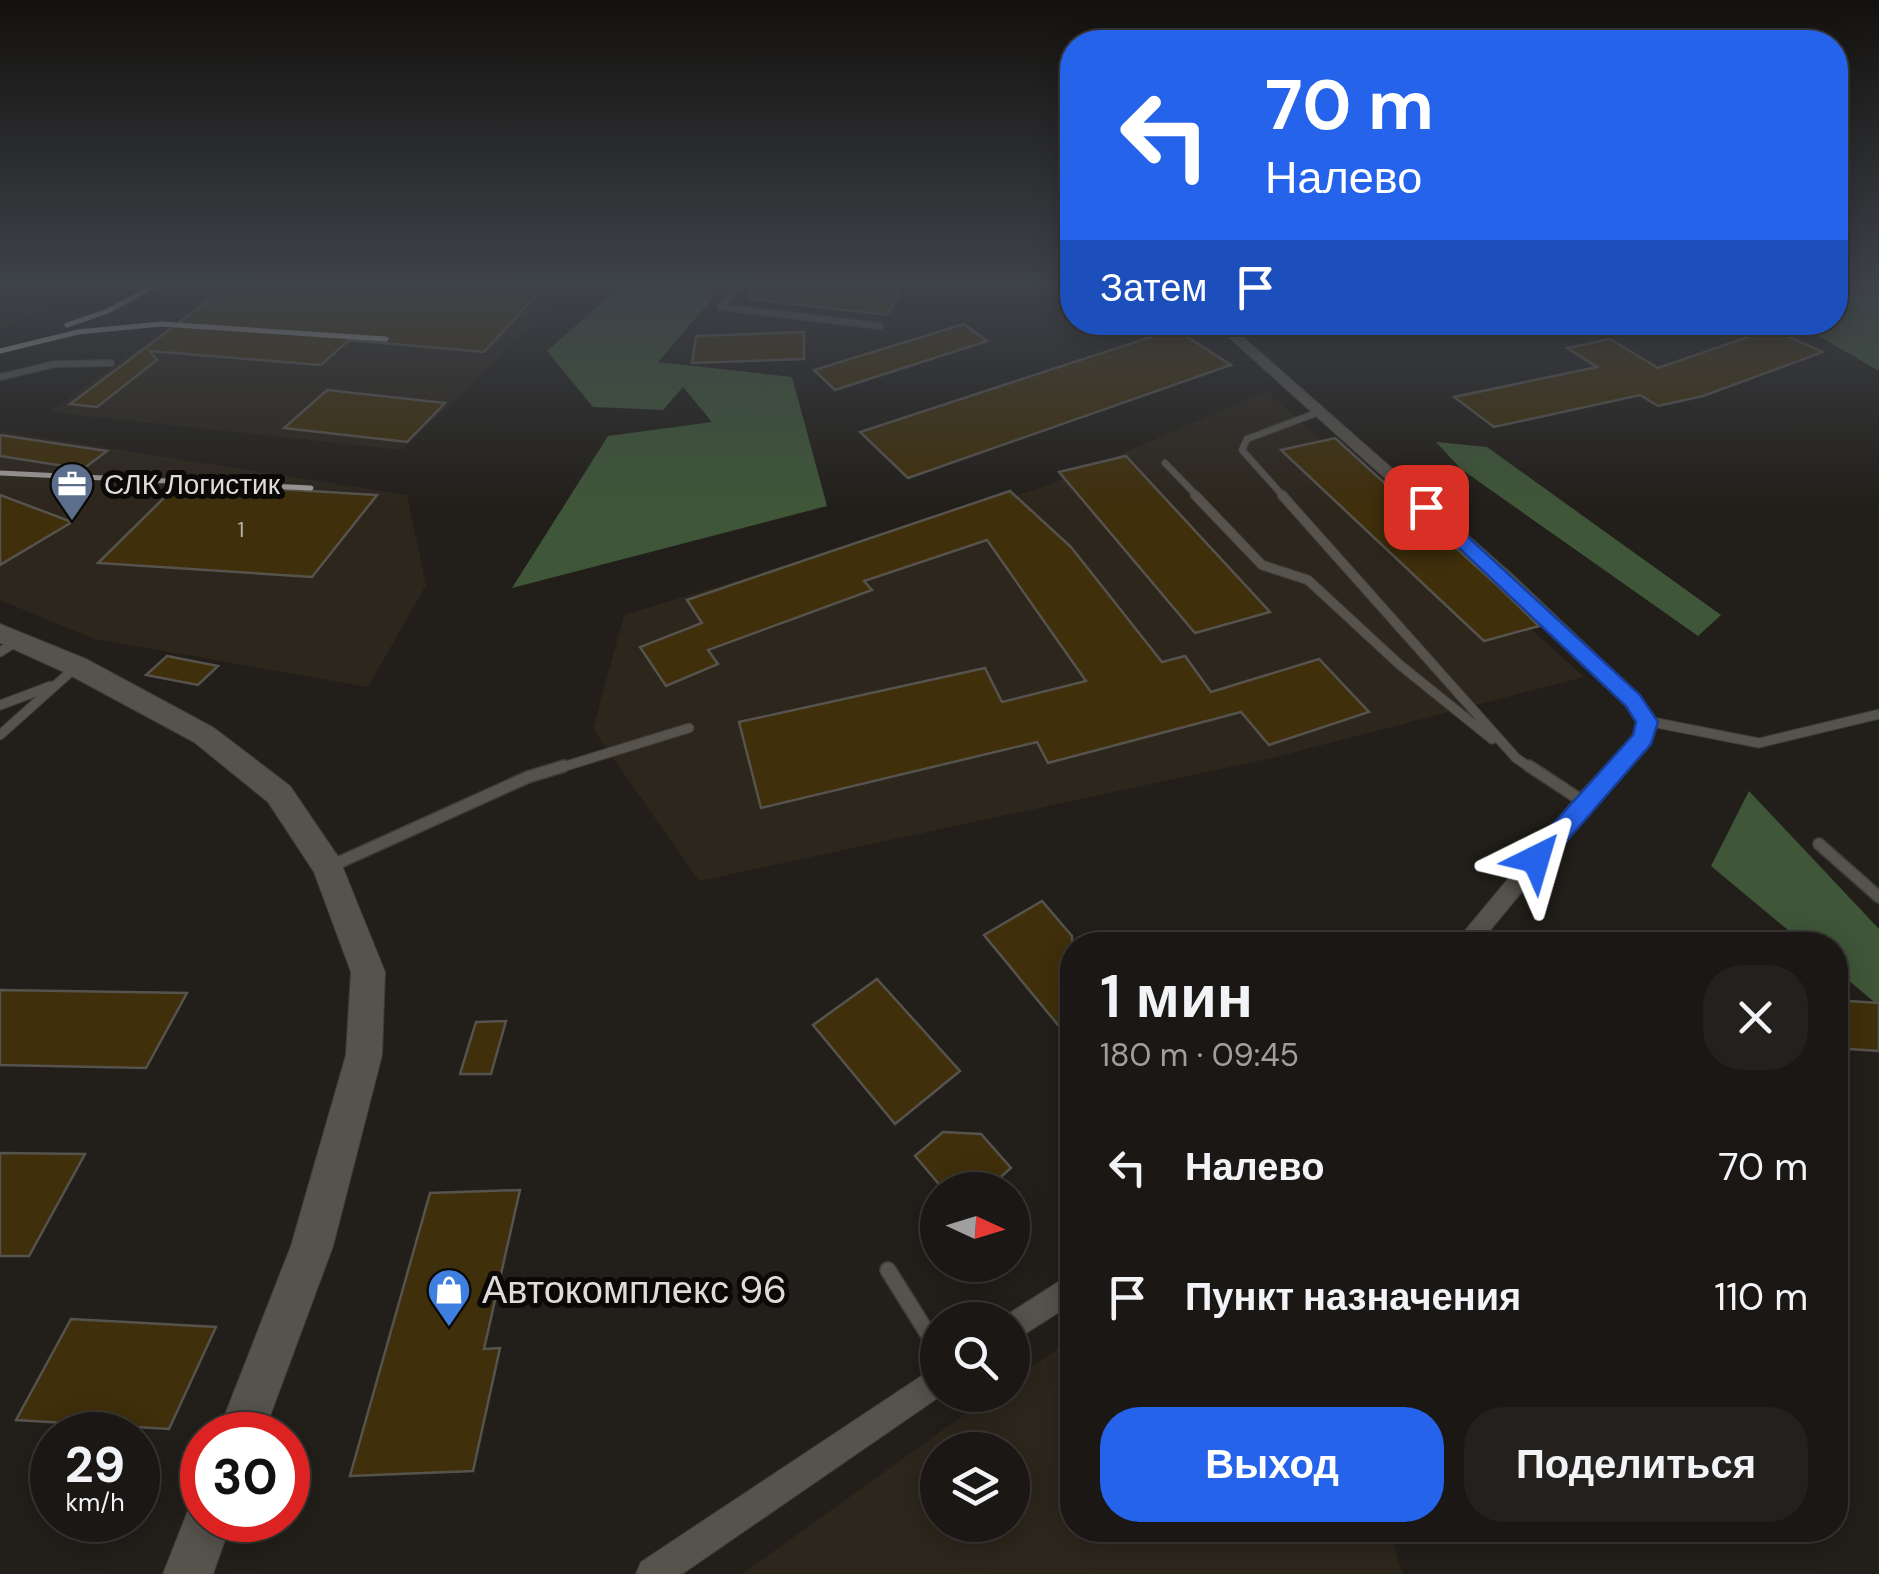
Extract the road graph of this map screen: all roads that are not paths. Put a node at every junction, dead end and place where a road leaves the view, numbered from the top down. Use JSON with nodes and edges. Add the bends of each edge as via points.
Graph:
{"nodes":[{"id":1,"x":1260,"y":359,"type":"edge"},
{"id":2,"x":112,"y":362,"type":"dead end"},
{"id":3,"x":0,"y":377,"type":"edge"},
{"id":4,"x":1318,"y":412,"type":"junction"},
{"id":5,"x":1165,"y":463,"type":"dead end"},
{"id":6,"x":6,"y":642,"type":"edge"},
{"id":7,"x":66,"y":675,"type":"junction"},
{"id":8,"x":0,"y":706,"type":"edge"},
{"id":9,"x":1879,"y":714,"type":"edge"},
{"id":10,"x":1647,"y":722,"type":"junction"},
{"id":11,"x":689,"y":728,"type":"dead end"},
{"id":12,"x":0,"y":735,"type":"edge"},
{"id":13,"x":1516,"y":758,"type":"junction"},
{"id":14,"x":1584,"y":802,"type":"junction"},
{"id":15,"x":1818,"y":844,"type":"dead end"},
{"id":16,"x":328,"y":868,"type":"junction"},
{"id":17,"x":1879,"y":897,"type":"edge"},
{"id":18,"x":1475,"y":932,"type":"edge"},
{"id":19,"x":888,"y":1270,"type":"dead end"},
{"id":20,"x":1060,"y":1295,"type":"edge"},
{"id":21,"x":1030,"y":1316,"type":"edge"},
{"id":22,"x":920,"y":1321,"type":"edge"},
{"id":23,"x":920,"y":1392,"type":"edge"},
{"id":24,"x":249,"y":1412,"type":"edge"},
{"id":25,"x":200,"y":1542,"type":"edge"},
{"id":26,"x":188,"y":1574,"type":"edge"},
{"id":27,"x":653,"y":1574,"type":"edge"}],
"edges":[{"from":1,"to":4,"type":"street"},
{"from":2,"to":3,"type":"lane","via":[[74,360]]},
{"from":4,"to":10,"type":"street","via":[[1507,579]]},
{"from":4,"to":13,"type":"lane","via":[[1247,438],[1242,450]]},
{"from":5,"to":13,"type":"lane","via":[[1262,566],[1308,580]]},
{"from":6,"to":7,"type":"street"},
{"from":7,"to":8,"type":"lane"},
{"from":7,"to":12,"type":"lane"},
{"from":7,"to":16,"type":"street","via":[[204,735],[242,761],[279,794]]},
{"from":9,"to":10,"type":"lane","via":[[1759,742]]},
{"from":10,"to":14,"type":"street","via":[[1644,738]]},
{"from":11,"to":16,"type":"lane","via":[[528,777]]},
{"from":13,"to":14,"type":"lane"},
{"from":14,"to":18,"type":"street"},
{"from":15,"to":17,"type":"lane"},
{"from":16,"to":24,"type":"street","via":[[368,972],[364,1055],[312,1246]]},
{"from":19,"to":22,"type":"lane"},
{"from":20,"to":21,"type":"street"},
{"from":23,"to":27,"type":"street"},
{"from":25,"to":26,"type":"street"}]}
